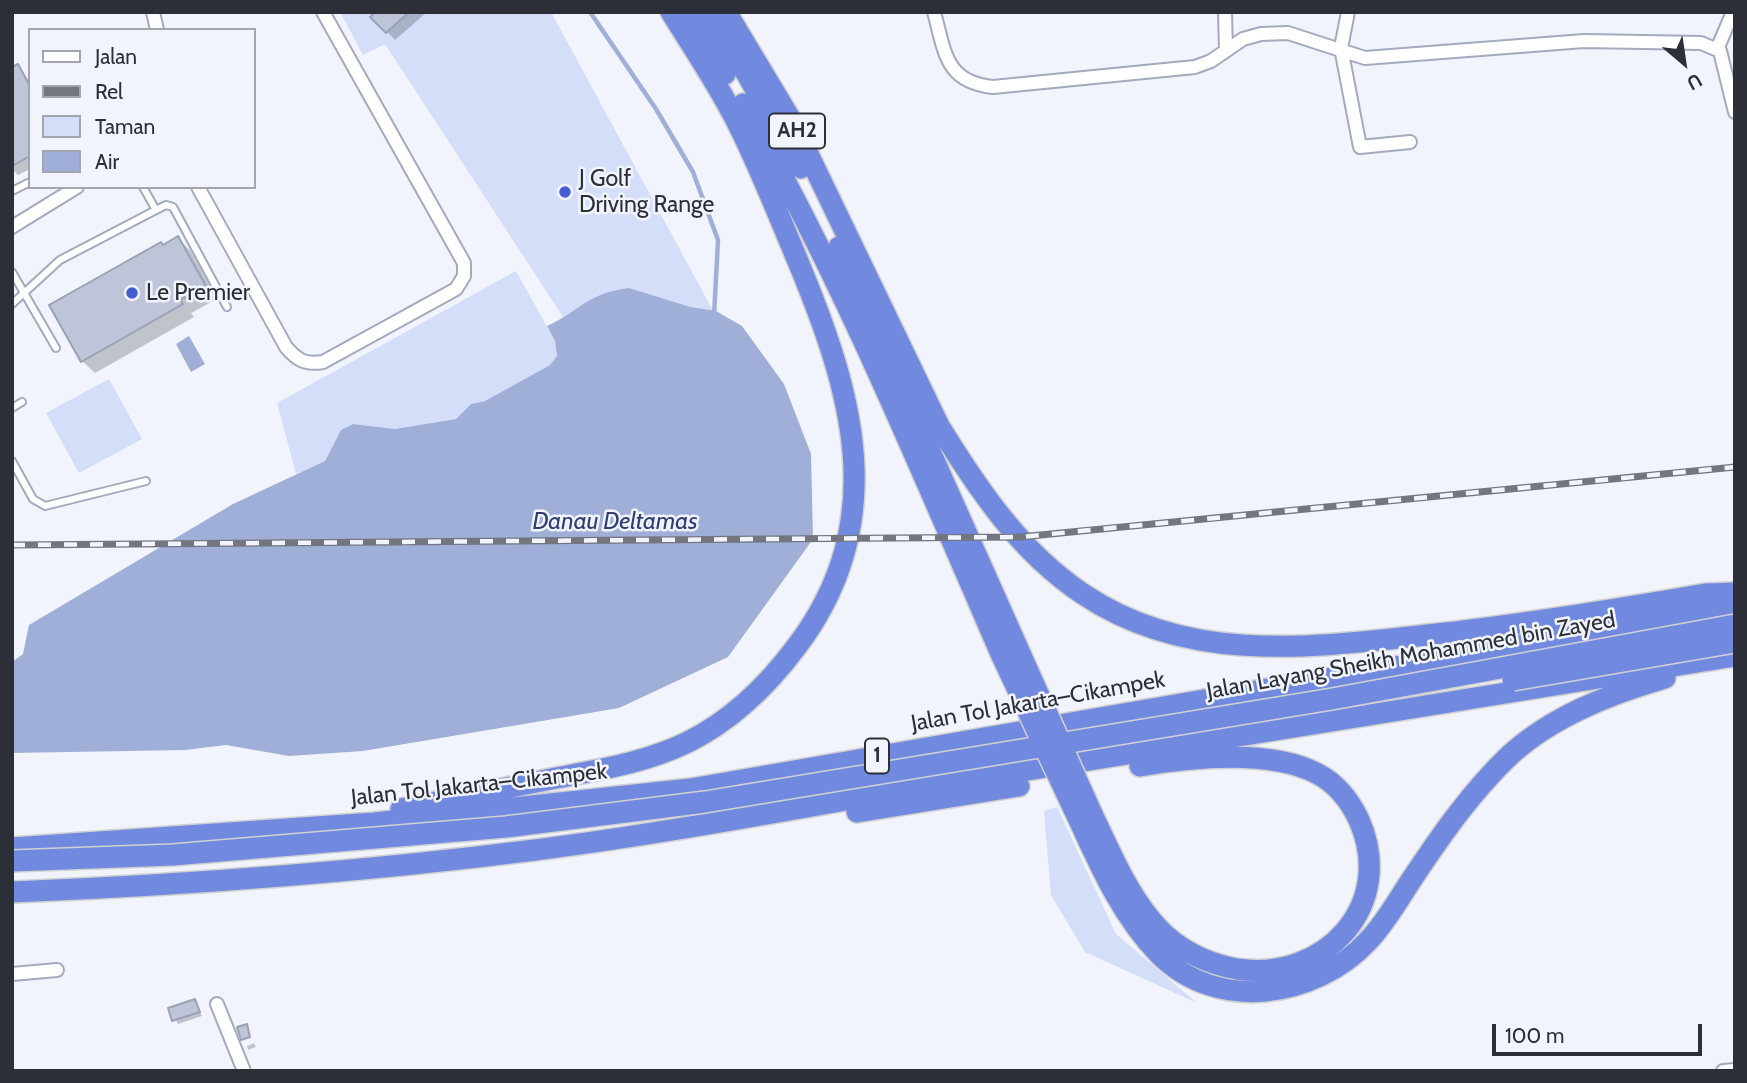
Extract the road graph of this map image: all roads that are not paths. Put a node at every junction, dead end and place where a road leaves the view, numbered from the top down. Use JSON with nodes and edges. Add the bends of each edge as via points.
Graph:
{"nodes":[{"id":1,"x":323,"y":12,"type":"edge"},
{"id":2,"x":671,"y":12,"type":"edge"},
{"id":3,"x":689,"y":12,"type":"edge"},
{"id":4,"x":711,"y":12,"type":"edge"},
{"id":5,"x":726,"y":12,"type":"edge"},
{"id":6,"x":934,"y":12,"type":"edge"},
{"id":7,"x":1225,"y":12,"type":"edge"},
{"id":8,"x":1348,"y":12,"type":"edge"},
{"id":9,"x":1733,"y":12,"type":"edge"},
{"id":10,"x":1718,"y":47,"type":"junction"},
{"id":11,"x":1340,"y":48,"type":"junction"},
{"id":12,"x":1226,"y":50,"type":"junction"},
{"id":13,"x":1735,"y":111,"type":"edge"},
{"id":14,"x":1410,"y":142,"type":"dead end"},
{"id":15,"x":28,"y":183,"type":"edge"},
{"id":16,"x":74,"y":189,"type":"edge"},
{"id":17,"x":144,"y":189,"type":"edge"},
{"id":18,"x":199,"y":189,"type":"edge"},
{"id":19,"x":12,"y":191,"type":"edge"},
{"id":20,"x":156,"y":210,"type":"junction"},
{"id":21,"x":12,"y":227,"type":"edge"},
{"id":22,"x":853,"y":258,"type":"junction"},
{"id":23,"x":12,"y":272,"type":"edge"},
{"id":24,"x":23,"y":292,"type":"junction"},
{"id":25,"x":12,"y":304,"type":"edge"},
{"id":26,"x":227,"y":306,"type":"dead end"},
{"id":27,"x":56,"y":348,"type":"dead end"},
{"id":28,"x":22,"y":402,"type":"dead end"},
{"id":29,"x":12,"y":408,"type":"edge"},
{"id":30,"x":12,"y":461,"type":"edge"},
{"id":31,"x":146,"y":481,"type":"dead end"},
{"id":32,"x":1735,"y":593,"type":"edge"},
{"id":33,"x":1735,"y":608,"type":"edge"},
{"id":34,"x":1735,"y":625,"type":"edge"},
{"id":35,"x":1735,"y":642,"type":"edge"},
{"id":36,"x":1011,"y":654,"type":"junction"},
{"id":37,"x":1735,"y":657,"type":"edge"},
{"id":38,"x":1086,"y":817,"type":"junction"},
{"id":39,"x":720,"y":823,"type":"junction"},
{"id":40,"x":292,"y":830,"type":"junction"},
{"id":41,"x":12,"y":848,"type":"edge"},
{"id":42,"x":12,"y":861,"type":"edge"},
{"id":43,"x":12,"y":873,"type":"edge"},
{"id":44,"x":12,"y":892,"type":"edge"},
{"id":45,"x":57,"y":970,"type":"dead end"},
{"id":46,"x":12,"y":974,"type":"edge"},
{"id":47,"x":217,"y":1004,"type":"dead end"},
{"id":48,"x":1735,"y":1070,"type":"edge"},
{"id":49,"x":244,"y":1071,"type":"edge"},
{"id":50,"x":1723,"y":1071,"type":"edge"}],
"edges":[{"from":1,"to":18,"type":"street","via":[[464,263],[464,276],[456,289],[323,362],[297,359]]},
{"from":2,"to":40,"type":"highway","via":[[738,123],[812,295],[838,368],[853,431],[856,480],[844,552],[831,588],[776,674],[734,711],[687,742],[610,768]]},
{"from":3,"to":36,"type":"highway","via":[[784,177]]},
{"from":4,"to":22,"type":"highway","number":"AH2"},
{"from":5,"to":22,"type":"highway","number":"AH2","via":[[794,125]]},
{"from":6,"to":12,"type":"street","via":[[951,67],[965,80],[993,87],[1195,67]]},
{"from":7,"to":12,"type":"street"},
{"from":8,"to":11,"type":"street"},
{"from":9,"to":10,"type":"street"},
{"from":10,"to":11,"type":"street","via":[[1687,42],[1584,41],[1365,58]]},
{"from":10,"to":13,"type":"street"},
{"from":11,"to":12,"type":"street","via":[[1288,33],[1250,36]]},
{"from":11,"to":14,"type":"street","via":[[1360,147]]},
{"from":15,"to":19,"type":"lane"},
{"from":16,"to":21,"type":"street"},
{"from":17,"to":20,"type":"lane"},
{"from":20,"to":24,"type":"lane","via":[[60,260]]},
{"from":20,"to":26,"type":"lane","via":[[164,205],[173,208]]},
{"from":22,"to":32,"type":"highway","via":[[939,426],[982,493],[1055,573],[1082,594],[1148,627],[1231,646],[1299,648],[1454,632]]},
{"from":22,"to":36,"type":"highway"},
{"from":23,"to":24,"type":"lane"},
{"from":24,"to":25,"type":"lane"},
{"from":24,"to":27,"type":"lane"},
{"from":28,"to":29,"type":"lane"},
{"from":30,"to":31,"type":"lane","via":[[33,499],[45,506]]},
{"from":33,"to":40,"type":"highway","name":"Jalan Tol Jakarta–Cikampek","number":"1","via":[[690,789]]},
{"from":34,"to":42,"type":"highway","name":"Jalan Layang Sheikh Mohammed bin Zayed","number":"1","bridge":true,"via":[[1332,699],[705,802],[506,827],[173,855]]},
{"from":35,"to":43,"type":"highway","name":"Jalan Layang Sheikh Mohammed bin Zayed","number":"1","bridge":true,"via":[[1142,743],[524,837],[178,865]]},
{"from":36,"to":38,"type":"highway","bridge":true},
{"from":37,"to":38,"type":"highway","via":[[1617,693],[1567,715],[1527,740],[1471,799],[1367,942],[1322,976],[1279,990],[1243,991],[1205,982],[1161,956],[1116,894]]},
{"from":37,"to":39,"type":"highway","number":"1"},
{"from":38,"to":39,"type":"highway","via":[[1146,915],[1175,943],[1215,963],[1250,971],[1303,961],[1345,934],[1361,907],[1369,871],[1368,848],[1354,809],[1317,774],[1268,760],[1148,764],[910,805],[778,823]]},
{"from":39,"to":44,"type":"highway","number":"1","via":[[535,850],[286,876]]},
{"from":40,"to":41,"type":"highway","name":"Jalan Tol Jakarta–Cikampek","number":"1"},
{"from":45,"to":46,"type":"street"},
{"from":47,"to":49,"type":"street"},
{"from":48,"to":50,"type":"street"}]}
